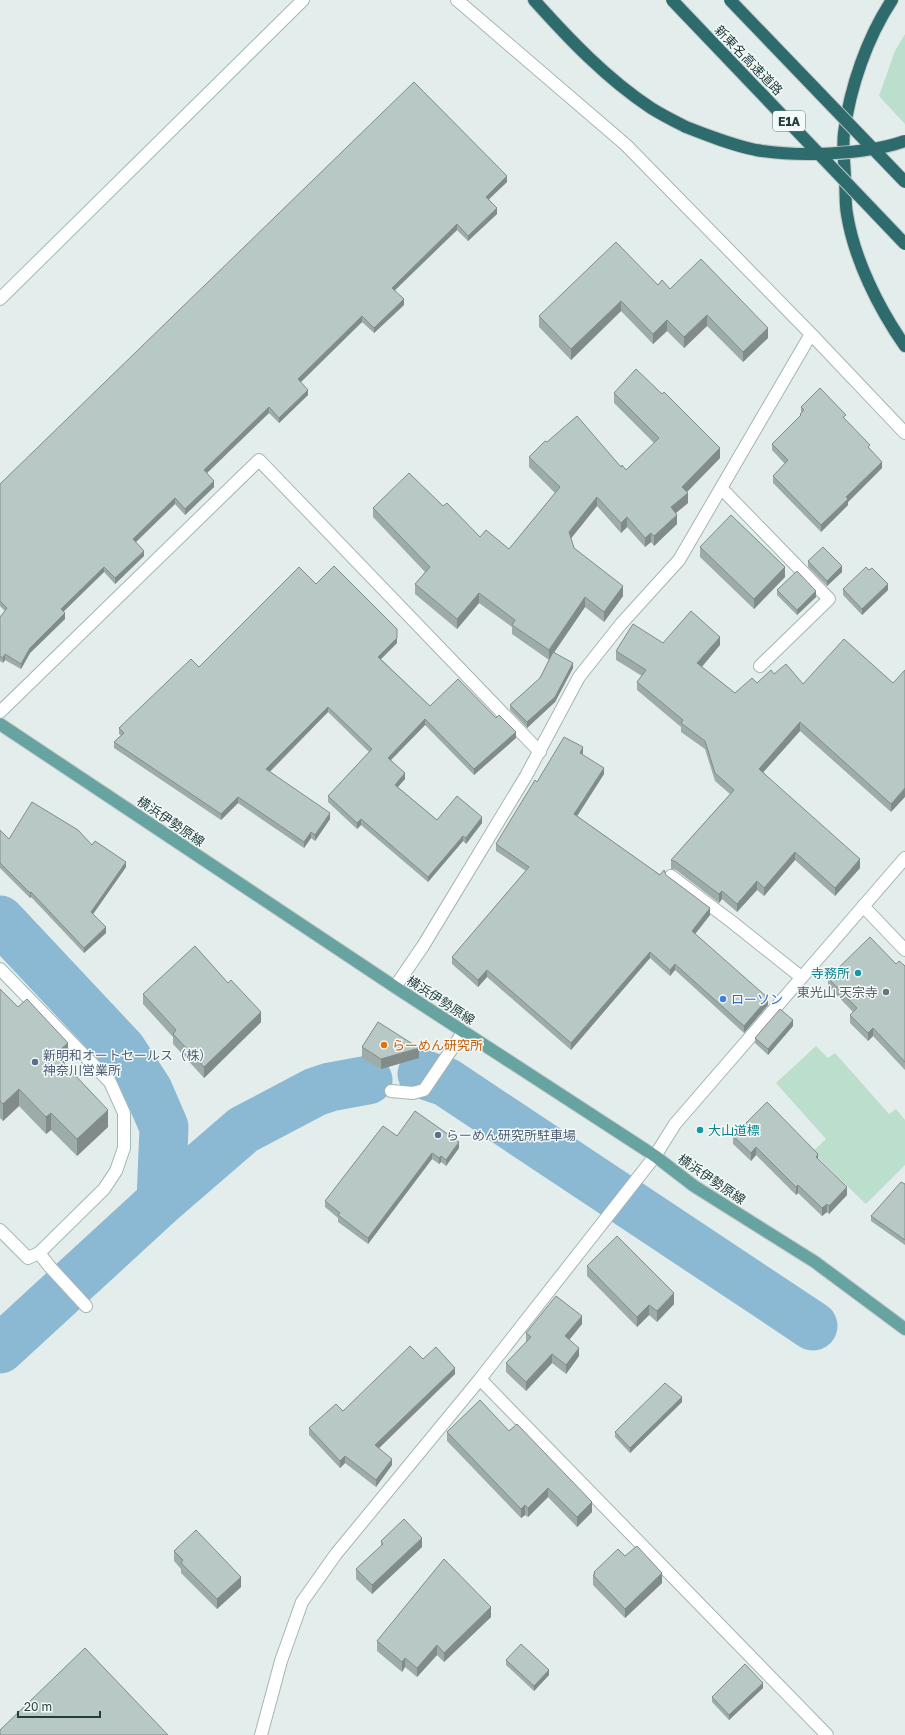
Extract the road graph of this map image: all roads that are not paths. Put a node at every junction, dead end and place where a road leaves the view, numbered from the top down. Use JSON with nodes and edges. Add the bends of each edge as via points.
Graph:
{"nodes":[{"id":1,"x":303,"y":0,"type":"edge"},
{"id":2,"x":457,"y":0,"type":"edge"},
{"id":3,"x":534,"y":0,"type":"edge"},
{"id":4,"x":672,"y":0,"type":"edge"},
{"id":5,"x":730,"y":0,"type":"edge"},
{"id":6,"x":892,"y":0,"type":"edge"},
{"id":7,"x":905,"y":141,"type":"edge"},
{"id":8,"x":905,"y":182,"type":"edge"},
{"id":9,"x":905,"y":244,"type":"edge"},
{"id":10,"x":0,"y":299,"type":"edge"},
{"id":11,"x":811,"y":334,"type":"junction"},
{"id":12,"x":905,"y":346,"type":"edge"},
{"id":13,"x":905,"y":433,"type":"edge"},
{"id":14,"x":721,"y":488,"type":"junction"},
{"id":15,"x":760,"y":666,"type":"dead end"},
{"id":16,"x":0,"y":712,"type":"edge"},
{"id":17,"x":0,"y":724,"type":"edge"},
{"id":18,"x":540,"y":752,"type":"junction"},
{"id":19,"x":905,"y":858,"type":"edge"},
{"id":20,"x":671,"y":876,"type":"dead end"},
{"id":21,"x":863,"y":906,"type":"junction"},
{"id":22,"x":905,"y":950,"type":"edge"},
{"id":23,"x":0,"y":969,"type":"edge"},
{"id":24,"x":801,"y":977,"type":"junction"},
{"id":25,"x":395,"y":987,"type":"junction"},
{"id":26,"x":464,"y":1031,"type":"junction"},
{"id":27,"x":391,"y":1090,"type":"dead end"},
{"id":28,"x":654,"y":1156,"type":"junction"},
{"id":29,"x":0,"y":1230,"type":"edge"},
{"id":30,"x":39,"y":1253,"type":"junction"},
{"id":31,"x":83,"y":1303,"type":"dead end"},
{"id":32,"x":905,"y":1329,"type":"edge"},
{"id":33,"x":480,"y":1379,"type":"junction"},
{"id":34,"x":261,"y":1735,"type":"edge"},
{"id":35,"x":827,"y":1735,"type":"edge"}],
"edges":[{"from":1,"to":10,"type":"street"},
{"from":2,"to":11,"type":"street","via":[[626,145]]},
{"from":3,"to":7,"type":"highway","bridge":true,"via":[[584,52],[628,91],[651,108],[686,127],[717,139],[756,150],[790,153],[863,150]]},
{"from":4,"to":9,"type":"highway","name":"新東名高速道路","number":"E1A","bridge":true},
{"from":5,"to":8,"type":"highway","bridge":true},
{"from":6,"to":12,"type":"highway","via":[[866,51],[853,86],[843,134],[847,214],[858,257],[876,299]]},
{"from":11,"to":13,"type":"street"},
{"from":11,"to":14,"type":"street"},
{"from":14,"to":15,"type":"street","via":[[829,599]]},
{"from":14,"to":18,"type":"street","via":[[679,560],[621,624],[579,677]]},
{"from":16,"to":18,"type":"street","via":[[259,460]]},
{"from":17,"to":25,"type":"main road","name":"横浜伊勢原線"},
{"from":18,"to":25,"type":"street","via":[[423,946]]},
{"from":19,"to":21,"type":"street"},
{"from":20,"to":24,"type":"street"},
{"from":21,"to":22,"type":"street"},
{"from":21,"to":24,"type":"street"},
{"from":23,"to":30,"type":"street","via":[[110,1082],[124,1113],[124,1148],[116,1171],[104,1189]]},
{"from":24,"to":28,"type":"street","via":[[675,1124]]},
{"from":25,"to":26,"type":"main road","name":"横浜伊勢原線"},
{"from":26,"to":27,"type":"street","via":[[424,1090],[413,1093]]},
{"from":26,"to":28,"type":"main road","name":"横浜伊勢原線"},
{"from":28,"to":32,"type":"main road","name":"横浜伊勢原線","via":[[694,1186],[815,1262]]},
{"from":28,"to":33,"type":"street"},
{"from":29,"to":30,"type":"street","via":[[28,1258]]},
{"from":30,"to":31,"type":"street"},
{"from":33,"to":34,"type":"street","via":[[336,1554],[302,1602],[281,1661]]},
{"from":33,"to":35,"type":"street"}]}
